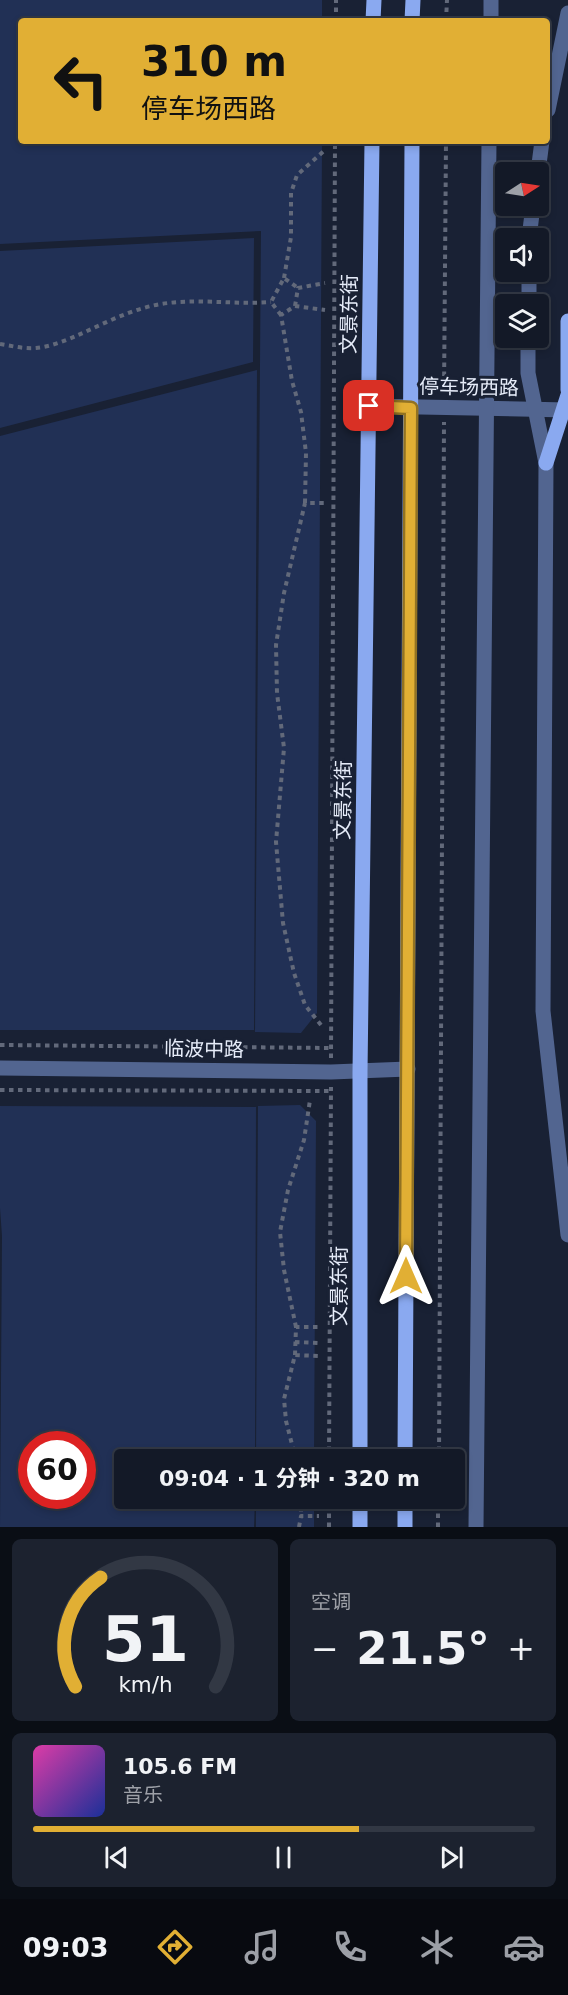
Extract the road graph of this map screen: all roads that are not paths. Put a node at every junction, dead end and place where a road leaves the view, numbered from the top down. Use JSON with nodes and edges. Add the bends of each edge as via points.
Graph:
{"nodes":[{"id":1,"x":374,"y":0,"type":"edge"},
{"id":2,"x":412,"y":0,"type":"edge"},
{"id":3,"x":491,"y":0,"type":"edge"},
{"id":4,"x":568,"y":13,"type":"edge"},
{"id":5,"x":373,"y":18,"type":"edge"},
{"id":6,"x":412,"y":18,"type":"edge"},
{"id":7,"x":490,"y":18,"type":"edge"},
{"id":8,"x":550,"y":100,"type":"edge"},
{"id":9,"x":372,"y":144,"type":"edge"},
{"id":10,"x":412,"y":144,"type":"edge"},
{"id":11,"x":489,"y":144,"type":"edge"},
{"id":12,"x":542,"y":144,"type":"edge"},
{"id":13,"x":539,"y":162,"type":"edge"},
{"id":14,"x":568,"y":321,"type":"edge"},
{"id":15,"x":528,"y":348,"type":"edge"},
{"id":16,"x":568,"y":392,"type":"edge"},
{"id":17,"x":369,"y":406,"type":"junction"},
{"id":18,"x":411,"y":408,"type":"junction"},
{"id":19,"x":486,"y":409,"type":"junction"},
{"id":20,"x":535,"y":409,"type":"junction"},
{"id":21,"x":566,"y":410,"type":"edge"},
{"id":22,"x":546,"y":462,"type":"junction"},
{"id":23,"x":0,"y":1068,"type":"edge"},
{"id":24,"x":408,"y":1069,"type":"junction"},
{"id":25,"x":360,"y":1072,"type":"junction"},
{"id":26,"x":568,"y":1235,"type":"edge"},
{"id":27,"x":360,"y":1449,"type":"edge"},
{"id":28,"x":405,"y":1449,"type":"edge"},
{"id":29,"x":360,"y":1509,"type":"edge"},
{"id":30,"x":405,"y":1509,"type":"edge"},
{"id":31,"x":360,"y":1527,"type":"edge"},
{"id":32,"x":405,"y":1527,"type":"edge"},
{"id":33,"x":476,"y":1527,"type":"edge"}],
"edges":[{"from":1,"to":5,"type":"main road"},
{"from":2,"to":6,"type":"main road"},
{"from":3,"to":7,"type":"street"},
{"from":4,"to":8,"type":"street"},
{"from":9,"to":17,"type":"main road","name":"文景东街"},
{"from":10,"to":18,"type":"main road"},
{"from":11,"to":19,"type":"street"},
{"from":12,"to":13,"type":"street"},
{"from":14,"to":16,"type":"main road"},
{"from":15,"to":20,"type":"street"},
{"from":16,"to":21,"type":"main road"},
{"from":17,"to":18,"type":"street","name":"停车场西路"},
{"from":17,"to":25,"type":"main road","name":"文景东街"},
{"from":18,"to":19,"type":"street","name":"停车场西路"},
{"from":18,"to":24,"type":"main road"},
{"from":19,"to":20,"type":"street","name":"停车场西路"},
{"from":19,"to":33,"type":"street"},
{"from":20,"to":21,"type":"street","name":"停车场西路"},
{"from":20,"to":22,"type":"street"},
{"from":21,"to":22,"type":"main road"},
{"from":22,"to":26,"type":"street","via":[[543,1011]]},
{"from":23,"to":25,"type":"street","name":"临波中路"},
{"from":24,"to":25,"type":"street","name":"临波中路"},
{"from":24,"to":28,"type":"main road"},
{"from":25,"to":27,"type":"main road","name":"文景东街"},
{"from":29,"to":31,"type":"main road"},
{"from":30,"to":32,"type":"main road"}]}
